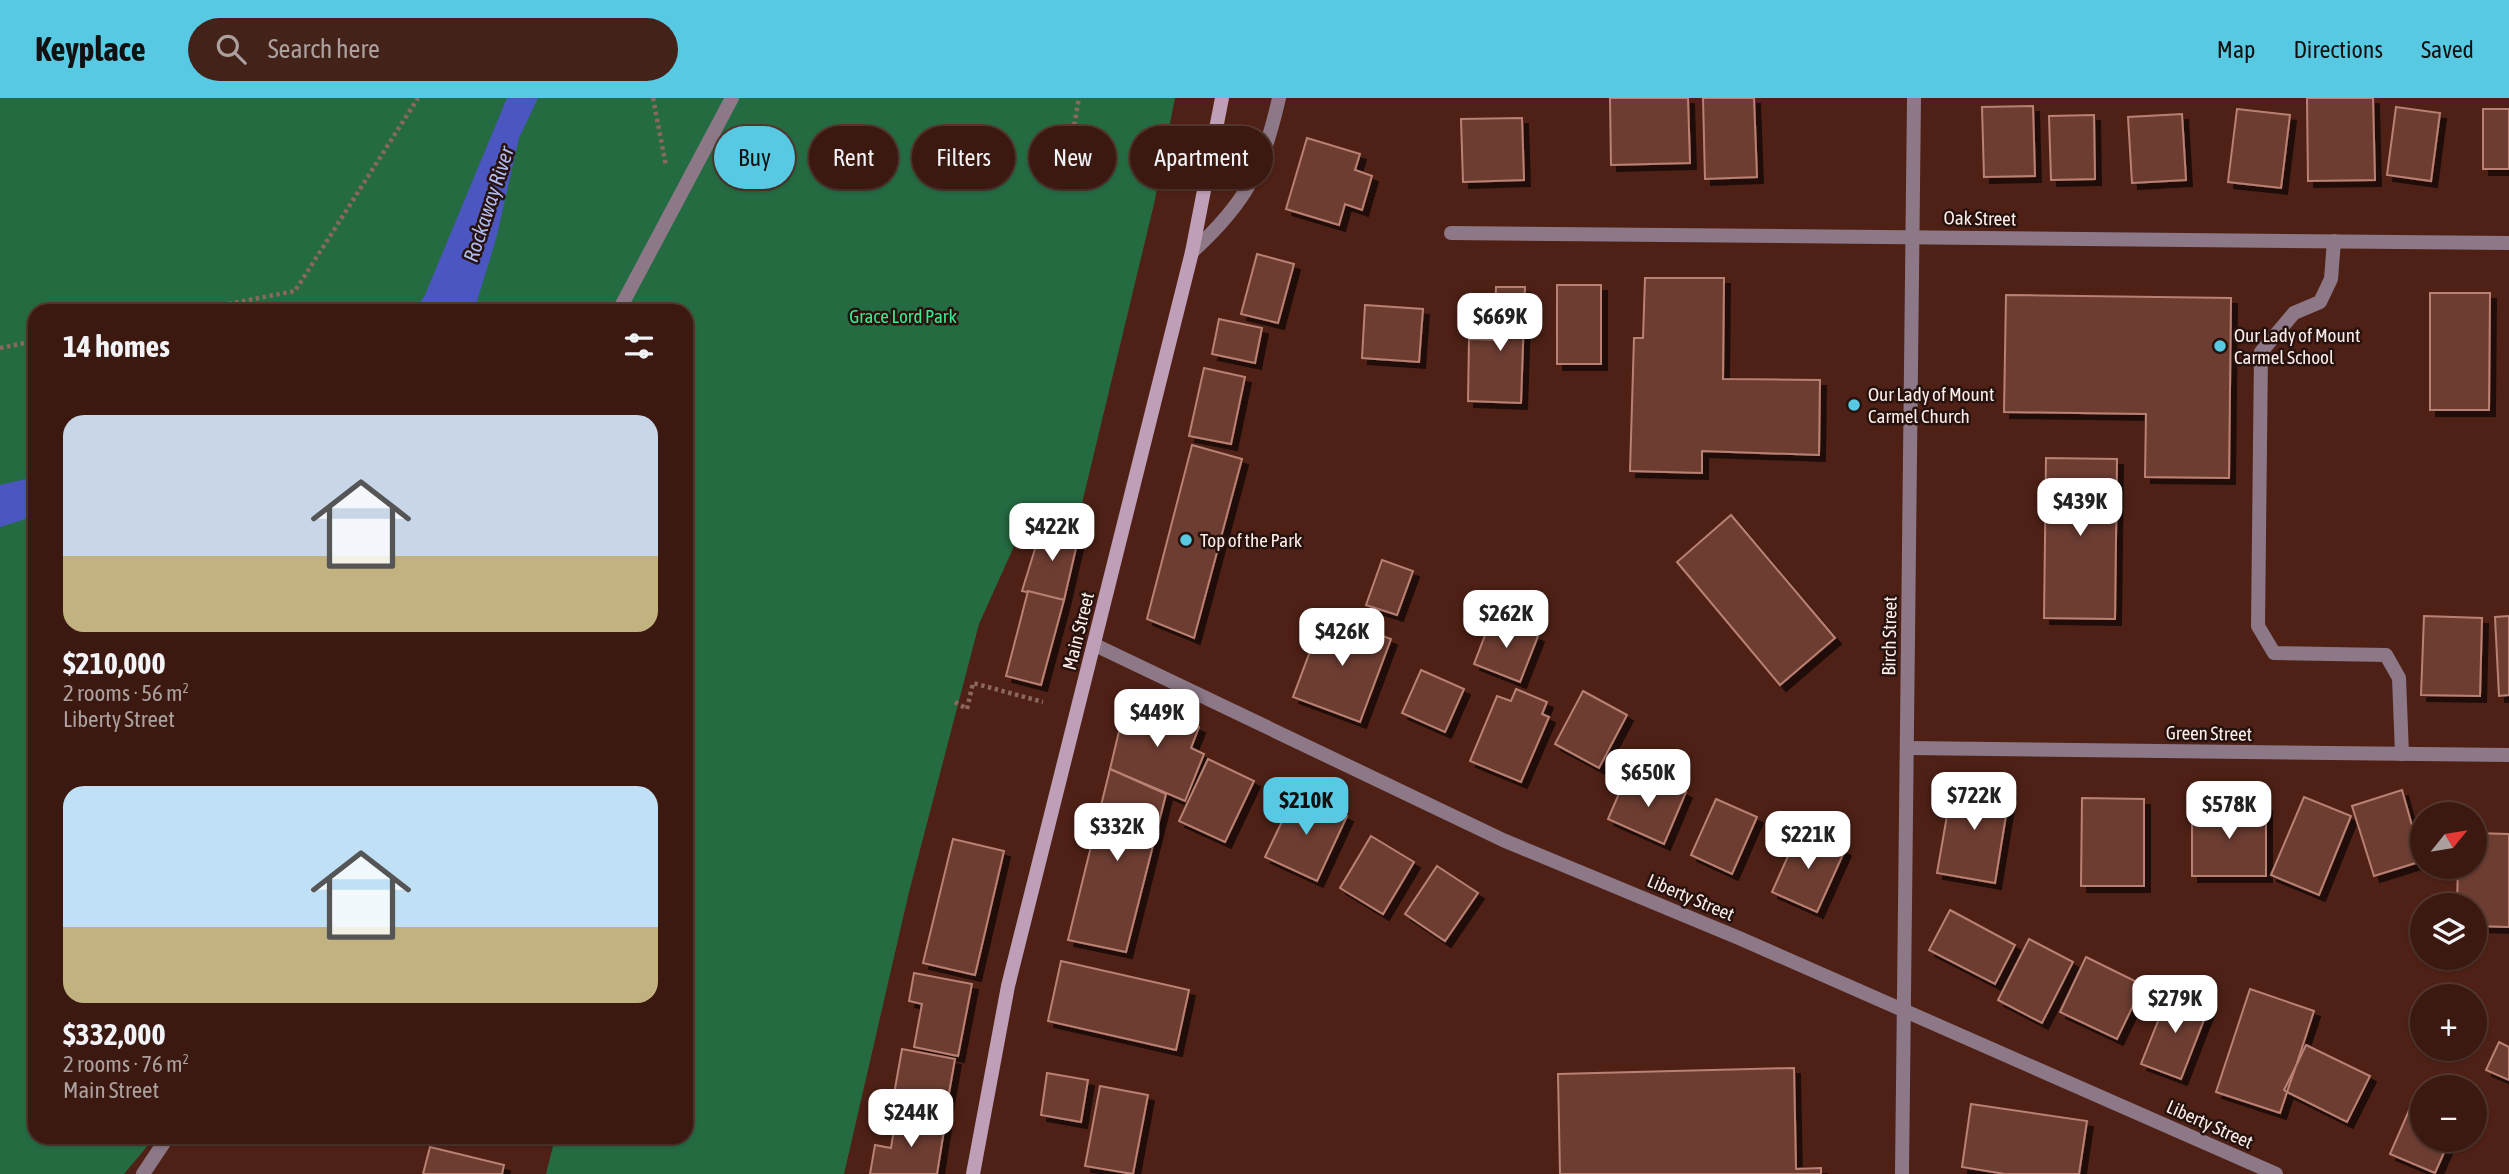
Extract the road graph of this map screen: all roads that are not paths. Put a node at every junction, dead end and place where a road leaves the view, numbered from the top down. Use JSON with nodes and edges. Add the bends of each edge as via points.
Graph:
{"nodes":[{"id":1,"x":732,"y":98,"type":"edge"},
{"id":2,"x":1222,"y":98,"type":"edge"},
{"id":3,"x":1279,"y":98,"type":"edge"},
{"id":4,"x":1914,"y":98,"type":"edge"},
{"id":5,"x":1451,"y":233,"type":"dead end"},
{"id":6,"x":1912,"y":237,"type":"junction"},
{"id":7,"x":2334,"y":241,"type":"junction"},
{"id":8,"x":2509,"y":243,"type":"edge"},
{"id":9,"x":1192,"y":252,"type":"junction"},
{"id":10,"x":622,"y":304,"type":"edge"},
{"id":11,"x":1095,"y":646,"type":"junction"},
{"id":12,"x":1908,"y":748,"type":"junction"},
{"id":13,"x":2402,"y":754,"type":"junction"},
{"id":14,"x":2509,"y":755,"type":"edge"},
{"id":15,"x":1905,"y":1012,"type":"junction"},
{"id":16,"x":163,"y":1144,"type":"edge"},
{"id":17,"x":143,"y":1174,"type":"edge"},
{"id":18,"x":973,"y":1174,"type":"edge"},
{"id":19,"x":1902,"y":1174,"type":"edge"},
{"id":20,"x":2276,"y":1174,"type":"edge"}],
"edges":[{"from":1,"to":10,"type":"street"},
{"from":2,"to":9,"type":"street","name":"Main Street"},
{"from":3,"to":9,"type":"street","via":[[1260,167],[1233,211]]},
{"from":4,"to":6,"type":"street","name":"Birch Street"},
{"from":5,"to":6,"type":"street","name":"Oak Street"},
{"from":6,"to":7,"type":"street","name":"Oak Street"},
{"from":6,"to":12,"type":"street","name":"Birch Street"},
{"from":7,"to":8,"type":"street","name":"Oak Street"},
{"from":7,"to":13,"type":"street","via":[[2331,279],[2320,302],[2294,313],[2261,352],[2258,626],[2274,653],[2386,655],[2399,678]]},
{"from":9,"to":11,"type":"street","name":"Main Street"},
{"from":11,"to":15,"type":"street","name":"Liberty Street","via":[[1503,840]]},
{"from":11,"to":18,"type":"street","name":"Main Street","via":[[1008,986]]},
{"from":12,"to":13,"type":"street","name":"Green Street"},
{"from":12,"to":15,"type":"street","name":"Birch Street"},
{"from":13,"to":14,"type":"street","name":"Green Street"},
{"from":15,"to":19,"type":"street","name":"Birch Street"},
{"from":15,"to":20,"type":"street","name":"Liberty Street"},
{"from":16,"to":17,"type":"street"}]}
